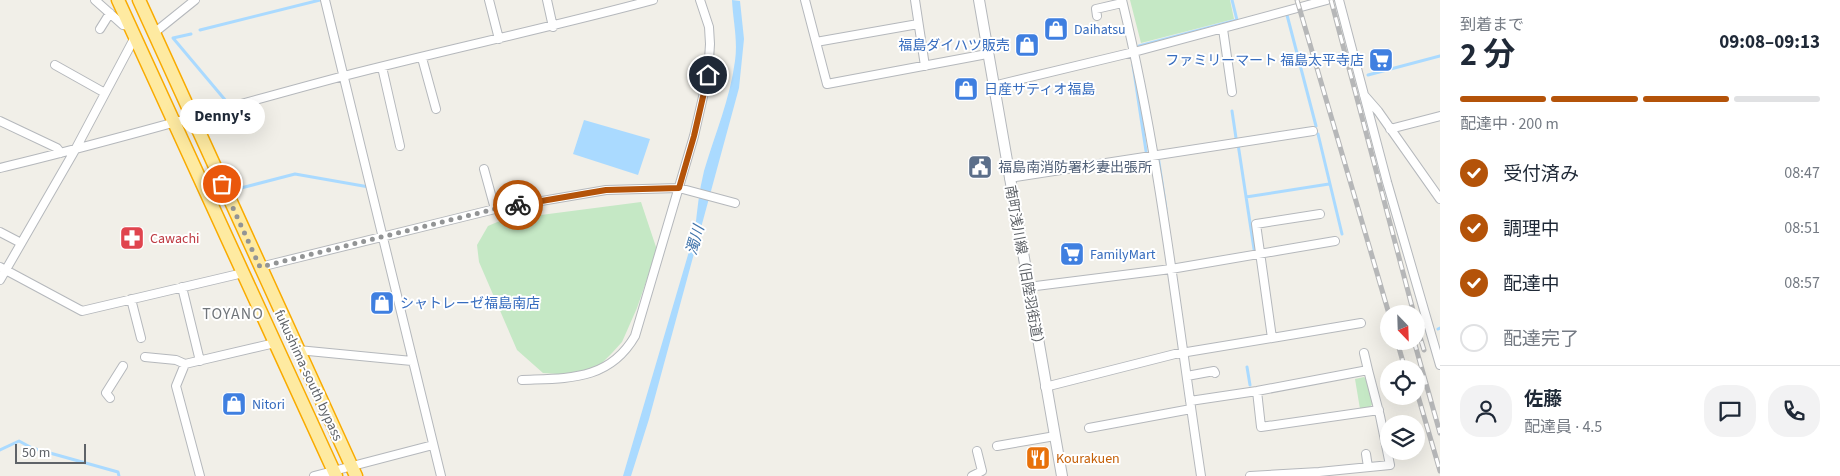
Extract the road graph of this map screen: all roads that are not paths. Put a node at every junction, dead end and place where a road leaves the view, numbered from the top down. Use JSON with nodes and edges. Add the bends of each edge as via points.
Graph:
{"nodes":[{"id":1,"x":118,"y":0,"type":"edge"},
{"id":2,"x":139,"y":0,"type":"edge"},
{"id":3,"x":195,"y":0,"type":"edge"},
{"id":4,"x":325,"y":0,"type":"edge"},
{"id":5,"x":489,"y":0,"type":"edge"},
{"id":6,"x":547,"y":0,"type":"edge"},
{"id":7,"x":653,"y":0,"type":"edge"},
{"id":8,"x":700,"y":0,"type":"edge"},
{"id":9,"x":807,"y":0,"type":"edge"},
{"id":10,"x":915,"y":0,"type":"edge"},
{"id":11,"x":979,"y":0,"type":"edge"},
{"id":12,"x":1327,"y":0,"type":"edge"},
{"id":13,"x":1339,"y":0,"type":"edge"},
{"id":14,"x":1122,"y":1,"type":"edge"},
{"id":15,"x":96,"y":3,"type":"edge"},
{"id":16,"x":622,"y":4,"type":"edge"},
{"id":17,"x":110,"y":13,"type":"junction"},
{"id":18,"x":1098,"y":16,"type":"dead end"},
{"id":19,"x":918,"y":24,"type":"junction"},
{"id":20,"x":552,"y":26,"type":"junction"},
{"id":21,"x":100,"y":29,"type":"dead end"},
{"id":22,"x":1223,"y":29,"type":"junction"},
{"id":23,"x":132,"y":31,"type":"junction"},
{"id":24,"x":154,"y":33,"type":"junction"},
{"id":25,"x":499,"y":39,"type":"junction"},
{"id":26,"x":816,"y":42,"type":"junction"},
{"id":27,"x":1134,"y":52,"type":"junction"},
{"id":28,"x":988,"y":54,"type":"junction"},
{"id":29,"x":422,"y":58,"type":"junction"},
{"id":30,"x":55,"y":65,"type":"dead end"},
{"id":31,"x":925,"y":66,"type":"junction"},
{"id":32,"x":382,"y":67,"type":"junction"},
{"id":33,"x":343,"y":77,"type":"junction"},
{"id":34,"x":993,"y":86,"type":"junction"},
{"id":35,"x":1232,"y":92,"type":"dead end"},
{"id":36,"x":105,"y":94,"type":"junction"},
{"id":37,"x":1362,"y":94,"type":"junction"},
{"id":38,"x":436,"y":109,"type":"dead end"},
{"id":39,"x":1440,"y":116,"type":"edge"},
{"id":40,"x":191,"y":117,"type":"junction"},
{"id":41,"x":0,"y":121,"type":"edge"},
{"id":42,"x":173,"y":122,"type":"junction"},
{"id":43,"x":1390,"y":129,"type":"junction"},
{"id":44,"x":1313,"y":131,"type":"dead end"},
{"id":45,"x":400,"y":146,"type":"dead end"},
{"id":46,"x":75,"y":150,"type":"junction"},
{"id":47,"x":61,"y":153,"type":"junction"},
{"id":48,"x":1153,"y":155,"type":"junction"},
{"id":49,"x":0,"y":168,"type":"edge"},
{"id":50,"x":484,"y":169,"type":"dead end"},
{"id":51,"x":1009,"y":178,"type":"junction"},
{"id":52,"x":679,"y":188,"type":"junction"},
{"id":53,"x":1439,"y":196,"type":"edge"},
{"id":54,"x":736,"y":203,"type":"dead end"},
{"id":55,"x":495,"y":209,"type":"junction"},
{"id":56,"x":1320,"y":214,"type":"dead end"},
{"id":57,"x":0,"y":232,"type":"edge"},
{"id":58,"x":383,"y":238,"type":"junction"},
{"id":59,"x":1335,"y":240,"type":"dead end"},
{"id":60,"x":21,"y":243,"type":"junction"},
{"id":61,"x":1261,"y":252,"type":"junction"},
{"id":62,"x":260,"y":267,"type":"junction"},
{"id":63,"x":1171,"y":268,"type":"junction"},
{"id":64,"x":3,"y":269,"type":"edge"},
{"id":65,"x":242,"y":273,"type":"junction"},
{"id":66,"x":0,"y":280,"type":"edge"},
{"id":67,"x":182,"y":287,"type":"junction"},
{"id":68,"x":1028,"y":287,"type":"junction"},
{"id":69,"x":131,"y":299,"type":"junction"},
{"id":70,"x":1361,"y":324,"type":"dead end"},
{"id":71,"x":141,"y":338,"type":"dead end"},
{"id":72,"x":1272,"y":338,"type":"junction"},
{"id":73,"x":275,"y":343,"type":"junction"},
{"id":74,"x":298,"y":350,"type":"junction"},
{"id":75,"x":1183,"y":352,"type":"junction"},
{"id":76,"x":1364,"y":354,"type":"dead end"},
{"id":77,"x":145,"y":358,"type":"dead end"},
{"id":78,"x":200,"y":361,"type":"junction"},
{"id":79,"x":412,"y":361,"type":"junction"},
{"id":80,"x":185,"y":364,"type":"junction"},
{"id":81,"x":1440,"y":365,"type":"edge"},
{"id":82,"x":124,"y":366,"type":"dead end"},
{"id":83,"x":1368,"y":370,"type":"junction"},
{"id":84,"x":1215,"y":373,"type":"dead end"},
{"id":85,"x":1187,"y":376,"type":"junction"},
{"id":86,"x":522,"y":380,"type":"dead end"},
{"id":87,"x":1046,"y":387,"type":"junction"},
{"id":88,"x":1257,"y":391,"type":"junction"},
{"id":89,"x":110,"y":398,"type":"dead end"},
{"id":90,"x":1190,"y":405,"type":"junction"},
{"id":91,"x":1379,"y":410,"type":"junction"},
{"id":92,"x":1089,"y":428,"type":"dead end"},
{"id":93,"x":1054,"y":436,"type":"junction"},
{"id":94,"x":433,"y":445,"type":"junction"},
{"id":95,"x":997,"y":446,"type":"dead end"},
{"id":96,"x":977,"y":450,"type":"dead end"},
{"id":97,"x":1366,"y":454,"type":"dead end"},
{"id":98,"x":1368,"y":467,"type":"junction"},
{"id":99,"x":353,"y":471,"type":"edge"},
{"id":100,"x":1336,"y":473,"type":"edge"},
{"id":101,"x":335,"y":474,"type":"edge"},
{"id":102,"x":1285,"y":475,"type":"edge"},
{"id":103,"x":200,"y":476,"type":"edge"},
{"id":104,"x":314,"y":476,"type":"edge"},
{"id":105,"x":441,"y":476,"type":"edge"},
{"id":106,"x":972,"y":476,"type":"edge"},
{"id":107,"x":1062,"y":476,"type":"edge"},
{"id":108,"x":1201,"y":476,"type":"edge"},
{"id":109,"x":1250,"y":476,"type":"edge"}],
"edges":[{"from":1,"to":23,"type":"highway","name":"fukushima-south bypass"},
{"from":2,"to":24,"type":"highway","name":"fukushima-south bypass"},
{"from":3,"to":24,"type":"street"},
{"from":4,"to":33,"type":"street"},
{"from":5,"to":25,"type":"street"},
{"from":6,"to":20,"type":"street"},
{"from":7,"to":16,"type":"street"},
{"from":8,"to":52,"type":"street","via":[[710,44],[708,75]]},
{"from":9,"to":26,"type":"street"},
{"from":10,"to":19,"type":"street"},
{"from":11,"to":28,"type":"street","name":"南町浅川線（旧陸羽街道）"},
{"from":12,"to":22,"type":"street"},
{"from":13,"to":37,"type":"street"},
{"from":14,"to":18,"type":"street","via":[[1096,9]]},
{"from":14,"to":27,"type":"street"},
{"from":15,"to":17,"type":"street"},
{"from":16,"to":20,"type":"street"},
{"from":17,"to":21,"type":"street"},
{"from":17,"to":23,"type":"street"},
{"from":19,"to":26,"type":"street"},
{"from":19,"to":31,"type":"street"},
{"from":20,"to":25,"type":"street"},
{"from":22,"to":27,"type":"street"},
{"from":22,"to":35,"type":"street"},
{"from":23,"to":36,"type":"street"},
{"from":23,"to":42,"type":"highway","name":"fukushima-south bypass"},
{"from":24,"to":40,"type":"highway","name":"fukushima-south bypass"},
{"from":25,"to":29,"type":"street"},
{"from":26,"to":31,"type":"street","via":[[827,84]]},
{"from":27,"to":34,"type":"street"},
{"from":27,"to":48,"type":"street"},
{"from":28,"to":31,"type":"street"},
{"from":28,"to":34,"type":"street","name":"南町浅川線（旧陸羽街道）"},
{"from":29,"to":32,"type":"street"},
{"from":29,"to":38,"type":"street"},
{"from":30,"to":36,"type":"street"},
{"from":32,"to":33,"type":"street"},
{"from":32,"to":45,"type":"street"},
{"from":33,"to":40,"type":"street"},
{"from":33,"to":58,"type":"street"},
{"from":34,"to":51,"type":"street","name":"南町浅川線（旧陸羽街道）"},
{"from":36,"to":46,"type":"street"},
{"from":37,"to":43,"type":"street"},
{"from":37,"to":81,"type":"street"},
{"from":39,"to":43,"type":"street"},
{"from":40,"to":42,"type":"street"},
{"from":40,"to":62,"type":"highway","name":"fukushima-south bypass"},
{"from":41,"to":47,"type":"street","via":[[57,148]]},
{"from":42,"to":46,"type":"street"},
{"from":42,"to":65,"type":"highway","name":"fukushima-south bypass"},
{"from":43,"to":53,"type":"street"},
{"from":44,"to":48,"type":"street"},
{"from":46,"to":47,"type":"street"},
{"from":46,"to":60,"type":"street"},
{"from":47,"to":49,"type":"street"},
{"from":48,"to":51,"type":"street"},
{"from":48,"to":63,"type":"street"},
{"from":50,"to":55,"type":"street"},
{"from":51,"to":68,"type":"street","name":"南町浅川線（旧陸羽街道）"},
{"from":52,"to":54,"type":"street"},
{"from":52,"to":55,"type":"street","via":[[606,190]]},
{"from":52,"to":86,"type":"street","via":[[635,336],[629,346],[608,366],[591,374]]},
{"from":55,"to":58,"type":"street"},
{"from":56,"to":61,"type":"street","via":[[1256,224]]},
{"from":57,"to":60,"type":"street"},
{"from":58,"to":62,"type":"street"},
{"from":58,"to":79,"type":"street"},
{"from":59,"to":61,"type":"street"},
{"from":60,"to":64,"type":"street"},
{"from":61,"to":63,"type":"street"},
{"from":61,"to":72,"type":"street"},
{"from":62,"to":74,"type":"highway","name":"fukushima-south bypass"},
{"from":63,"to":68,"type":"street"},
{"from":63,"to":75,"type":"street"},
{"from":64,"to":66,"type":"street"},
{"from":64,"to":69,"type":"street","via":[[82,311]]},
{"from":65,"to":67,"type":"street"},
{"from":65,"to":73,"type":"highway","name":"fukushima-south bypass"},
{"from":67,"to":69,"type":"street"},
{"from":67,"to":78,"type":"street"},
{"from":68,"to":87,"type":"street","name":"南町浅川線（旧陸羽街道）"},
{"from":69,"to":71,"type":"street"},
{"from":70,"to":72,"type":"street"},
{"from":72,"to":75,"type":"street"},
{"from":73,"to":78,"type":"street"},
{"from":73,"to":101,"type":"highway","name":"fukushima-south bypass"},
{"from":74,"to":79,"type":"street"},
{"from":74,"to":99,"type":"highway","name":"fukushima-south bypass"},
{"from":75,"to":85,"type":"street"},
{"from":75,"to":87,"type":"street"},
{"from":76,"to":83,"type":"street"},
{"from":77,"to":80,"type":"street","via":[[176,360]]},
{"from":78,"to":80,"type":"street"},
{"from":79,"to":94,"type":"street"},
{"from":80,"to":103,"type":"street","via":[[176,386]]},
{"from":82,"to":89,"type":"street","via":[[106,393]]},
{"from":83,"to":88,"type":"street"},
{"from":83,"to":91,"type":"street"},
{"from":84,"to":85,"type":"street"},
{"from":85,"to":90,"type":"street"},
{"from":87,"to":93,"type":"street","name":"南町浅川線（旧陸羽街道）"},
{"from":88,"to":90,"type":"street"},
{"from":88,"to":91,"type":"street","via":[[1262,427]]},
{"from":90,"to":92,"type":"street"},
{"from":90,"to":108,"type":"street"},
{"from":91,"to":98,"type":"street","via":[[1390,465]]},
{"from":93,"to":95,"type":"street"},
{"from":93,"to":107,"type":"street","name":"南町浅川線（旧陸羽街道）"},
{"from":94,"to":99,"type":"street"},
{"from":94,"to":105,"type":"street"},
{"from":96,"to":106,"type":"street","via":[[982,471]]},
{"from":97,"to":98,"type":"street"},
{"from":98,"to":100,"type":"street"},
{"from":99,"to":101,"type":"street"},
{"from":100,"to":102,"type":"street"},
{"from":101,"to":104,"type":"street"},
{"from":102,"to":109,"type":"street"}]}
